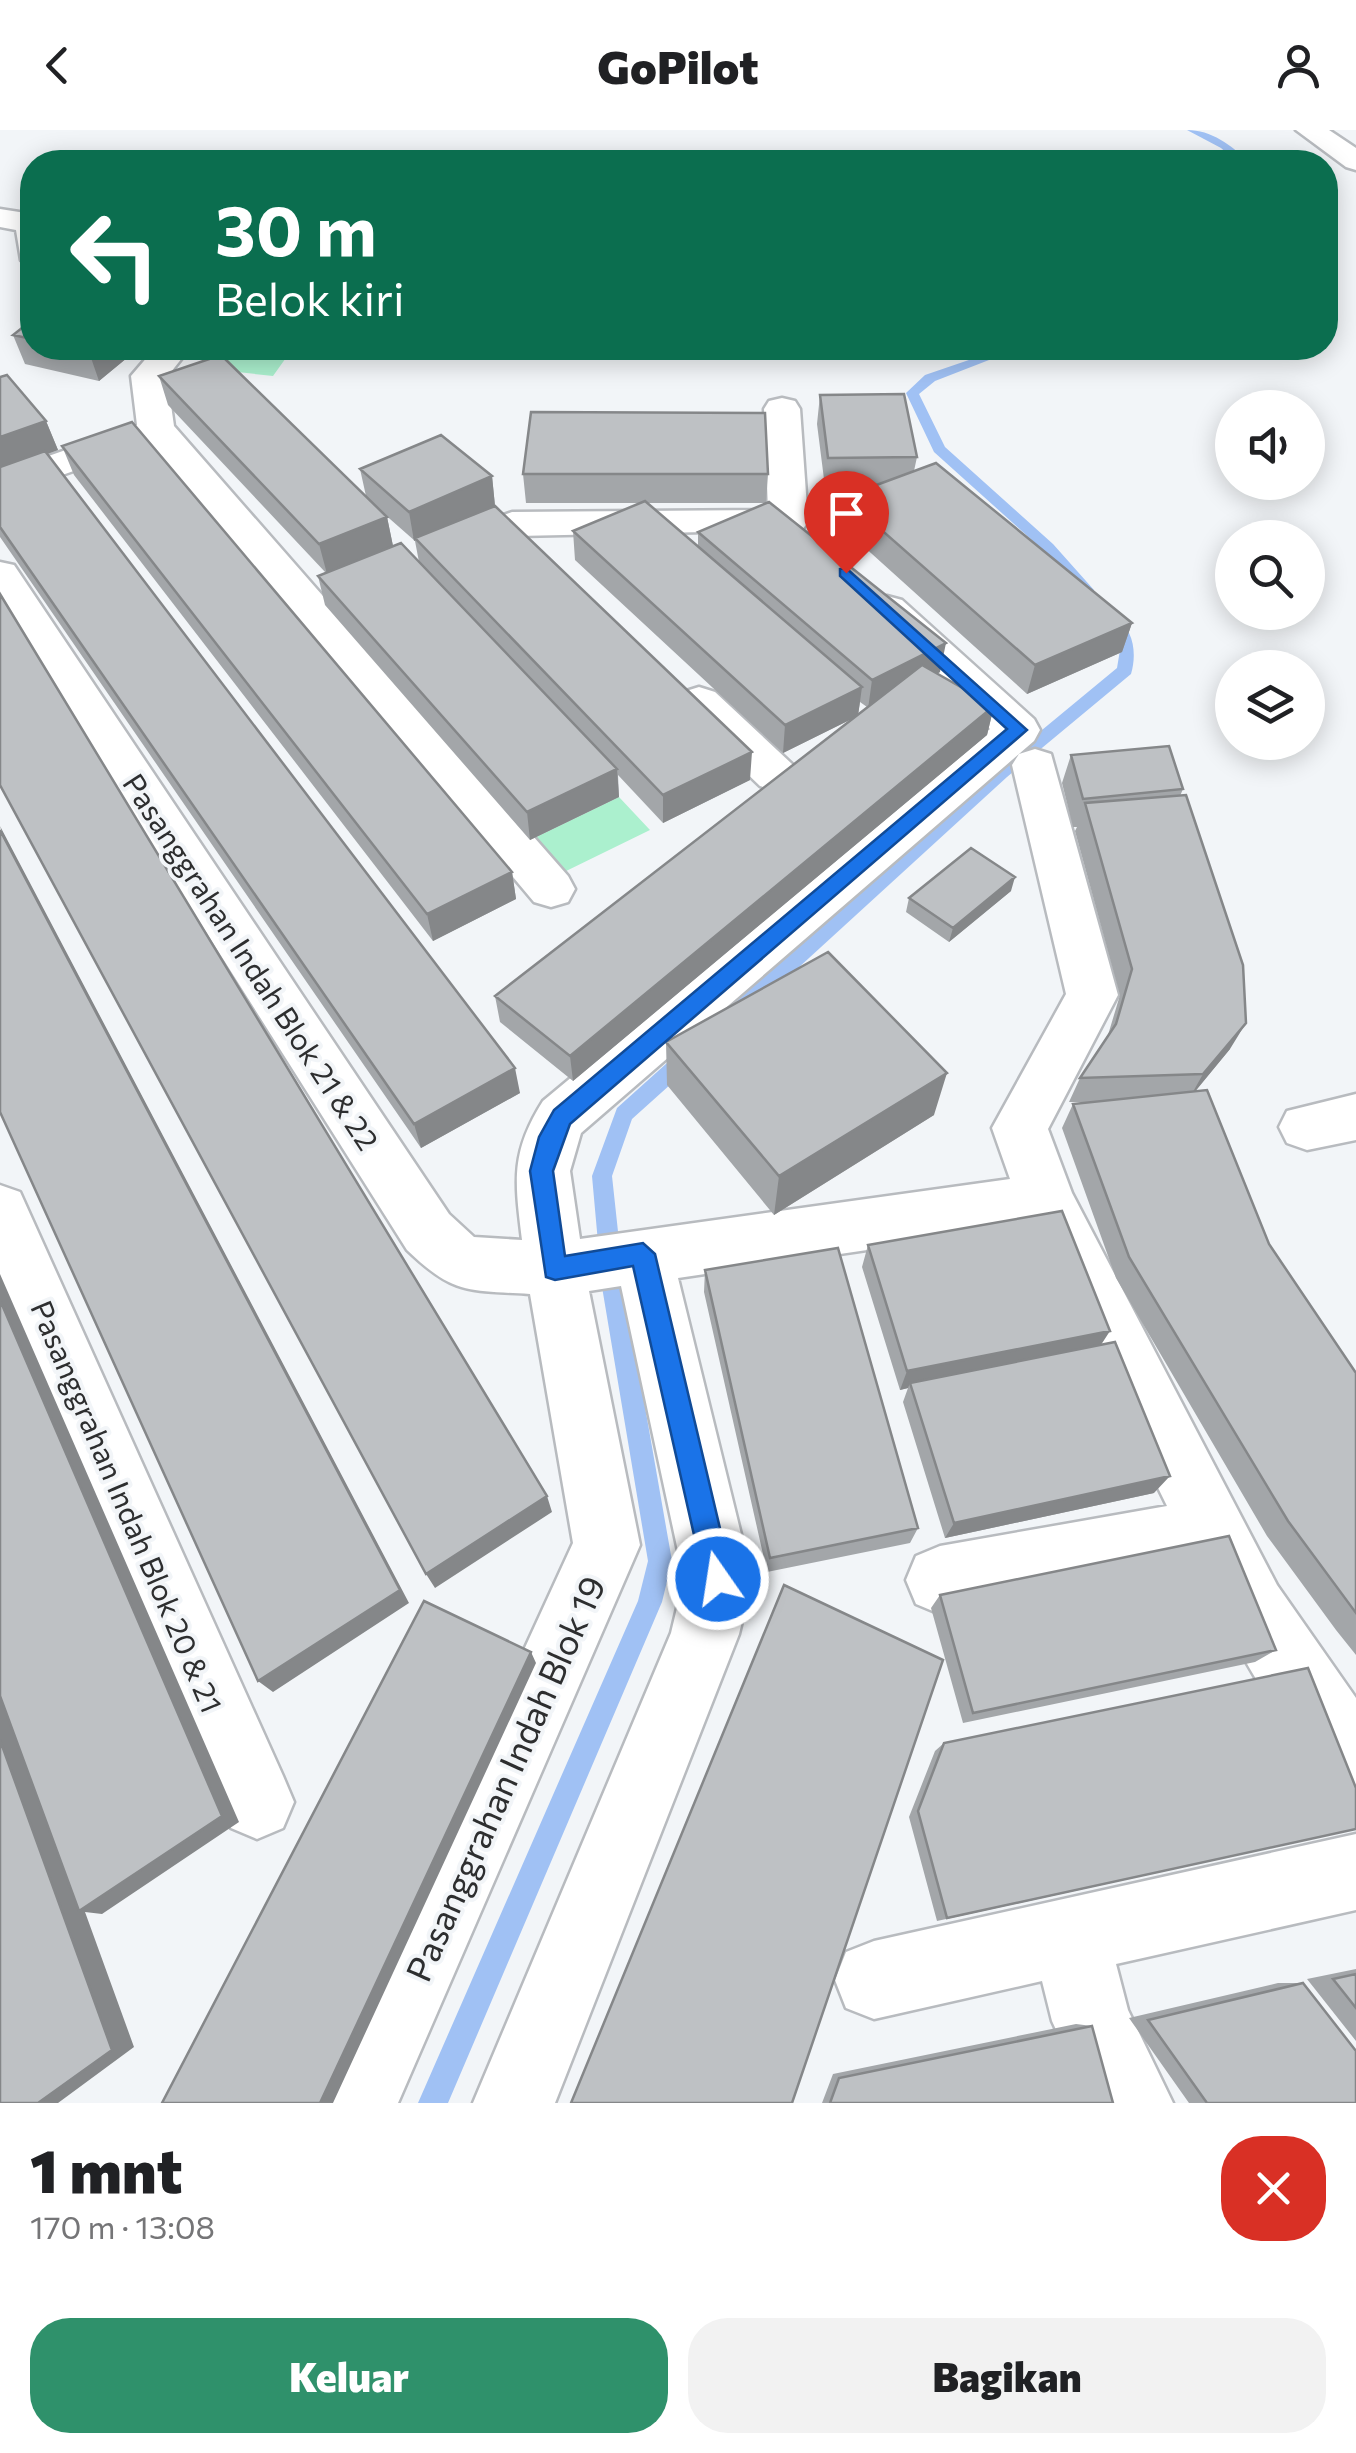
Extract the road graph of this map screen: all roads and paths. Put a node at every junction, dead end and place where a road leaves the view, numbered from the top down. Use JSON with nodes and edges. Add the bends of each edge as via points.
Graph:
{"nodes":[{"id":1,"x":1310,"y":130,"type":"edge"},
{"id":2,"x":1356,"y":161,"type":"edge"},
{"id":3,"x":163,"y":360,"type":"edge"},
{"id":4,"x":782,"y":409,"type":"dead end"},
{"id":5,"x":156,"y":428,"type":"junction"},
{"id":6,"x":0,"y":486,"type":"edge"},
{"id":7,"x":512,"y":524,"type":"junction"},
{"id":8,"x":409,"y":564,"type":"edge"},
{"id":9,"x":554,"y":564,"type":"edge"},
{"id":10,"x":0,"y":574,"type":"edge"},
{"id":11,"x":860,"y":586,"type":"edge"},
{"id":12,"x":665,"y":670,"type":"edge"},
{"id":13,"x":1026,"y":748,"type":"junction"},
{"id":14,"x":776,"y":775,"type":"edge"},
{"id":15,"x":552,"y":889,"type":"dead end"},
{"id":16,"x":1045,"y":1199,"type":"junction"},
{"id":17,"x":0,"y":1210,"type":"edge"},
{"id":18,"x":643,"y":1254,"type":"junction"},
{"id":19,"x":555,"y":1269,"type":"junction"},
{"id":20,"x":1212,"y":1531,"type":"junction"},
{"id":21,"x":940,"y":1580,"type":"dead end"},
{"id":22,"x":1356,"y":1752,"type":"edge"},
{"id":23,"x":256,"y":1802,"type":"dead end"},
{"id":24,"x":1356,"y":1872,"type":"edge"},
{"id":25,"x":1068,"y":1936,"type":"junction"},
{"id":26,"x":874,"y":1980,"type":"dead end"},
{"id":27,"x":357,"y":2103,"type":"edge"},
{"id":28,"x":514,"y":2103,"type":"edge"},
{"id":29,"x":1132,"y":2103,"type":"edge"}],
"edges":[{"from":1,"to":2,"type":"street"},
{"from":3,"to":5,"type":"street","via":[[150,376]]},
{"from":4,"to":7,"type":"street","via":[[802,534]]},
{"from":5,"to":6,"type":"street"},
{"from":5,"to":15,"type":"street","via":[[323,596]]},
{"from":7,"to":8,"type":"street"},
{"from":7,"to":9,"type":"street"},
{"from":10,"to":19,"type":"street","name":"Pasanggrahan Indah Blok 21 & 22","via":[[428,1232],[462,1263]]},
{"from":11,"to":13,"type":"street"},
{"from":12,"to":14,"type":"street"},
{"from":13,"to":16,"type":"street","via":[[1092,995],[1020,1128]]},
{"from":13,"to":19,"type":"street","name":"Pasanggrahan Indah Blok 19","via":[[562,1117],[542,1171]]},
{"from":16,"to":18,"type":"street","name":"Pasanggrahan Indah Blok 21 & 22"},
{"from":16,"to":20,"type":"street"},
{"from":17,"to":23,"type":"street","name":"Pasanggrahan Indah Blok 20 & 21"},
{"from":18,"to":19,"type":"street","name":"Pasanggrahan Indah Blok 21 & 22"},
{"from":18,"to":28,"type":"street","via":[[718,1579],[705,1634]]},
{"from":19,"to":27,"type":"street","name":"Pasanggrahan Indah Blok 19","via":[[607,1545]]},
{"from":20,"to":21,"type":"street"},
{"from":20,"to":22,"type":"street","via":[[1253,1609]]},
{"from":24,"to":25,"type":"street"},
{"from":25,"to":26,"type":"street"},
{"from":25,"to":29,"type":"street","via":[[1092,2022]]}]}
